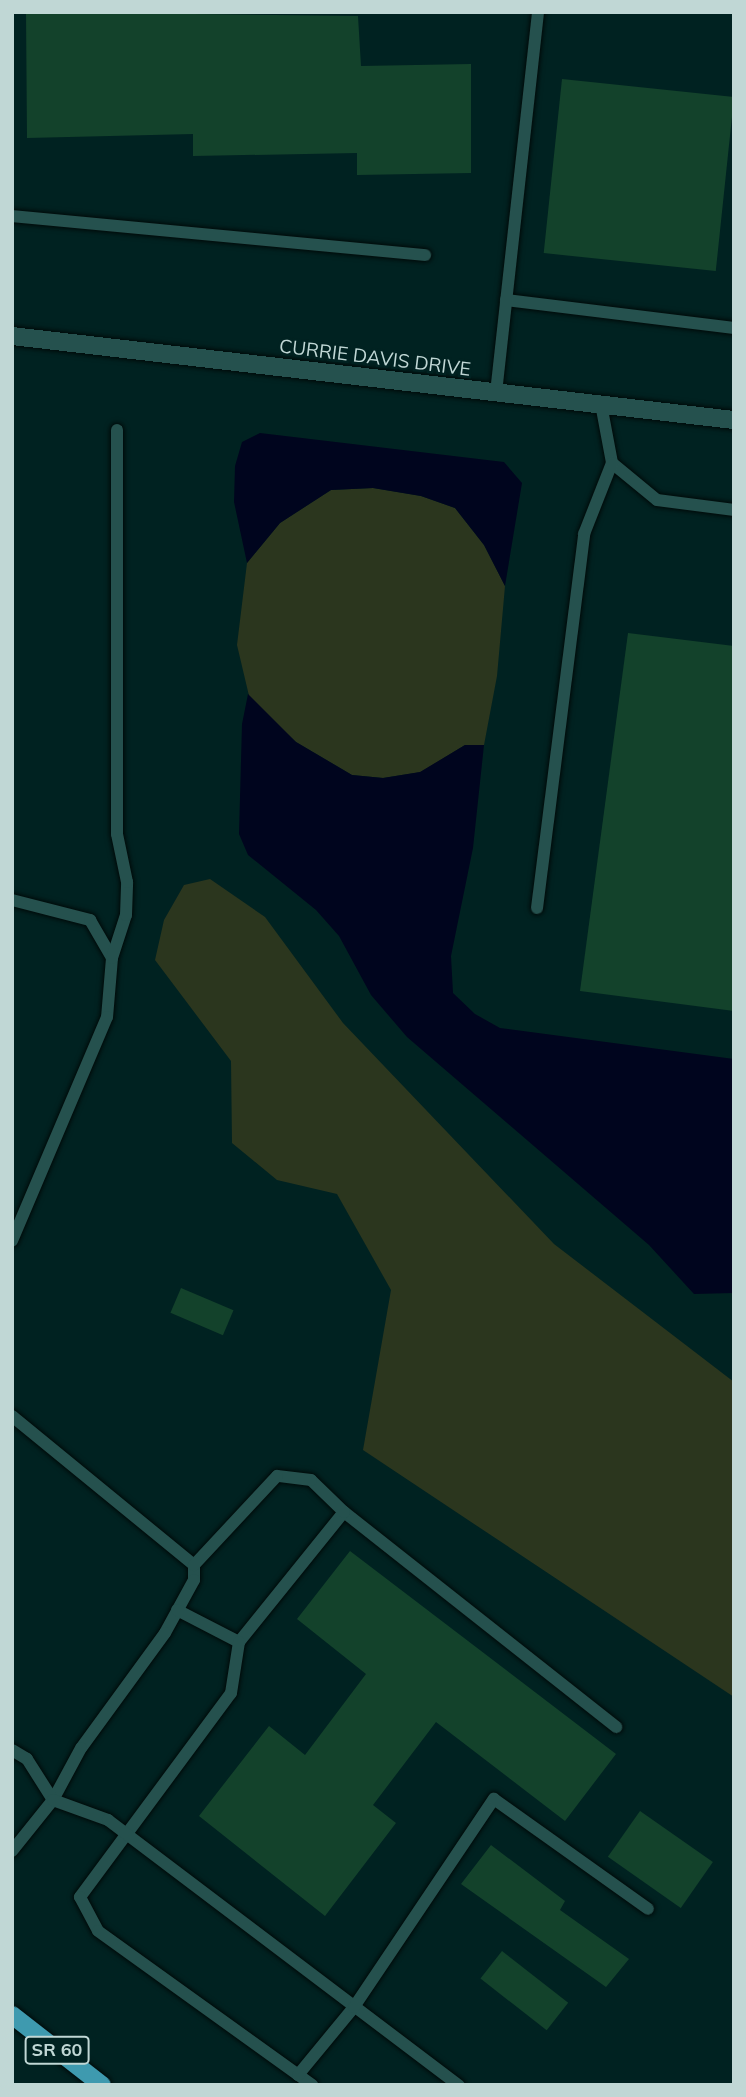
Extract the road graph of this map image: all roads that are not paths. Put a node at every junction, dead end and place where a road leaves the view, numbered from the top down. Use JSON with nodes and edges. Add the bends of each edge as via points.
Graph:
{"nodes":[{"id":1,"x":538,"y":12,"type":"edge"},
{"id":2,"x":12,"y":216,"type":"edge"},
{"id":3,"x":425,"y":255,"type":"dead end"},
{"id":4,"x":506,"y":300,"type":"junction"},
{"id":5,"x":734,"y":328,"type":"edge"},
{"id":6,"x":12,"y":336,"type":"edge"},
{"id":7,"x":496,"y":393,"type":"junction"},
{"id":8,"x":601,"y":404,"type":"junction"},
{"id":9,"x":734,"y":420,"type":"edge"},
{"id":10,"x":117,"y":430,"type":"dead end"},
{"id":11,"x":612,"y":463,"type":"junction"},
{"id":12,"x":734,"y":510,"type":"edge"},
{"id":13,"x":12,"y":900,"type":"edge"},
{"id":14,"x":537,"y":908,"type":"dead end"},
{"id":15,"x":112,"y":958,"type":"junction"},
{"id":16,"x":12,"y":1241,"type":"edge"},
{"id":17,"x":12,"y":1416,"type":"edge"},
{"id":18,"x":344,"y":1512,"type":"junction"},
{"id":19,"x":194,"y":1565,"type":"junction"},
{"id":20,"x":177,"y":1610,"type":"junction"},
{"id":21,"x":239,"y":1642,"type":"junction"},
{"id":22,"x":616,"y":1727,"type":"dead end"},
{"id":23,"x":12,"y":1750,"type":"edge"},
{"id":24,"x":53,"y":1800,"type":"junction"},
{"id":25,"x":125,"y":1833,"type":"junction"},
{"id":26,"x":12,"y":1851,"type":"edge"},
{"id":27,"x":648,"y":1909,"type":"dead end"},
{"id":28,"x":354,"y":2007,"type":"junction"},
{"id":29,"x":12,"y":2014,"type":"edge"},
{"id":30,"x":298,"y":2075,"type":"junction"},
{"id":31,"x":102,"y":2085,"type":"edge"},
{"id":32,"x":312,"y":2085,"type":"edge"},
{"id":33,"x":459,"y":2085,"type":"edge"}],
"edges":[{"from":1,"to":4,"type":"lane"},
{"from":2,"to":3,"type":"lane"},
{"from":4,"to":5,"type":"lane"},
{"from":4,"to":7,"type":"lane"},
{"from":6,"to":7,"type":"street","name":"CURRIE DAVIS DRIVE"},
{"from":7,"to":8,"type":"street","name":"CURRIE DAVIS DRIVE"},
{"from":8,"to":9,"type":"street","name":"CURRIE DAVIS DRIVE"},
{"from":8,"to":11,"type":"lane"},
{"from":10,"to":15,"type":"lane","via":[[117,834],[127,882],[126,915]]},
{"from":11,"to":12,"type":"lane","via":[[657,500]]},
{"from":11,"to":14,"type":"lane","via":[[584,534]]},
{"from":13,"to":15,"type":"lane","via":[[90,920]]},
{"from":15,"to":16,"type":"lane","via":[[107,1017]]},
{"from":17,"to":19,"type":"lane"},
{"from":18,"to":19,"type":"lane","via":[[311,1480],[278,1476]]},
{"from":18,"to":21,"type":"lane"},
{"from":18,"to":22,"type":"lane"},
{"from":19,"to":20,"type":"lane","via":[[194,1580]]},
{"from":20,"to":21,"type":"lane"},
{"from":20,"to":24,"type":"lane","via":[[81,1748]]},
{"from":21,"to":25,"type":"lane","via":[[231,1693]]},
{"from":23,"to":24,"type":"lane","via":[[27,1759]]},
{"from":24,"to":25,"type":"lane","via":[[108,1820]]},
{"from":24,"to":26,"type":"lane"},
{"from":25,"to":28,"type":"lane"},
{"from":25,"to":30,"type":"lane","via":[[80,1897],[98,1931]]},
{"from":27,"to":28,"type":"lane","via":[[494,1799]]},
{"from":28,"to":30,"type":"lane"},
{"from":28,"to":33,"type":"lane"},
{"from":29,"to":31,"type":"main road","number":"SR 60"},
{"from":30,"to":32,"type":"lane"}]}
